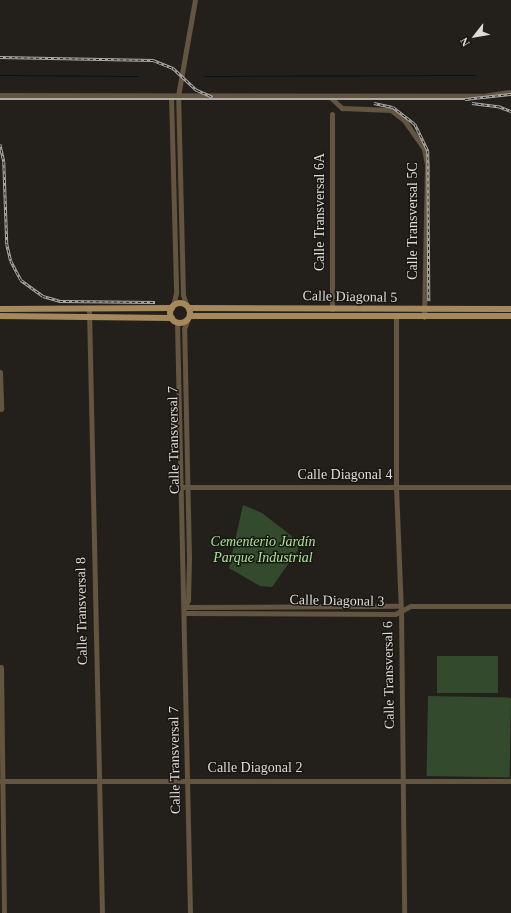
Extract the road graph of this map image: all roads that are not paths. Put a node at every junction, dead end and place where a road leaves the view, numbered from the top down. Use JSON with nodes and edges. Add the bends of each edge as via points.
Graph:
{"nodes":[{"id":1,"x":195,"y":0,"type":"edge"},
{"id":2,"x":511,"y":92,"type":"edge"},
{"id":3,"x":0,"y":95,"type":"edge"},
{"id":4,"x":171,"y":96,"type":"junction"},
{"id":5,"x":178,"y":96,"type":"junction"},
{"id":6,"x":329,"y":96,"type":"junction"},
{"id":7,"x":332,"y":114,"type":"dead end"},
{"id":8,"x":172,"y":129,"type":"junction"},
{"id":9,"x":179,"y":129,"type":"junction"},
{"id":10,"x":173,"y":184,"type":"junction"},
{"id":11,"x":180,"y":184,"type":"junction"},
{"id":12,"x":174,"y":252,"type":"junction"},
{"id":13,"x":182,"y":252,"type":"junction"},
{"id":14,"x":188,"y":306,"type":"junction"},
{"id":15,"x":172,"y":307,"type":"junction"},
{"id":16,"x":0,"y":309,"type":"edge"},
{"id":17,"x":304,"y":309,"type":"junction"},
{"id":18,"x":332,"y":309,"type":"junction"},
{"id":19,"x":511,"y":309,"type":"edge"},
{"id":20,"x":89,"y":313,"type":"junction"},
{"id":21,"x":425,"y":313,"type":"junction"},
{"id":22,"x":462,"y":313,"type":"junction"},
{"id":23,"x":0,"y":316,"type":"edge"},
{"id":24,"x":511,"y":316,"type":"edge"},
{"id":25,"x":304,"y":317,"type":"junction"},
{"id":26,"x":396,"y":317,"type":"junction"},
{"id":27,"x":188,"y":318,"type":"junction"},
{"id":28,"x":174,"y":320,"type":"junction"},
{"id":29,"x":0,"y":372,"type":"edge"},
{"id":30,"x":178,"y":376,"type":"junction"},
{"id":31,"x":184,"y":376,"type":"junction"},
{"id":32,"x":1,"y":409,"type":"edge"},
{"id":33,"x":180,"y":487,"type":"junction"},
{"id":34,"x":186,"y":487,"type":"junction"},
{"id":35,"x":396,"y":487,"type":"junction"},
{"id":36,"x":511,"y":487,"type":"edge"},
{"id":37,"x":185,"y":606,"type":"junction"},
{"id":38,"x":511,"y":606,"type":"edge"},
{"id":39,"x":400,"y":608,"type":"junction"},
{"id":40,"x":184,"y":613,"type":"junction"},
{"id":41,"x":1,"y":667,"type":"dead end"},
{"id":42,"x":98,"y":780,"type":"junction"},
{"id":43,"x":187,"y":780,"type":"junction"},
{"id":44,"x":403,"y":780,"type":"junction"},
{"id":45,"x":2,"y":781,"type":"edge"},
{"id":46,"x":511,"y":782,"type":"edge"},
{"id":47,"x":4,"y":913,"type":"edge"},
{"id":48,"x":102,"y":913,"type":"edge"},
{"id":49,"x":190,"y":913,"type":"edge"},
{"id":50,"x":404,"y":913,"type":"edge"}],
"edges":[{"from":1,"to":5,"type":"street"},
{"from":2,"to":6,"type":"street","via":[[482,96]]},
{"from":3,"to":4,"type":"street"},
{"from":4,"to":5,"type":"street"},
{"from":4,"to":8,"type":"street"},
{"from":5,"to":6,"type":"street"},
{"from":5,"to":9,"type":"street"},
{"from":6,"to":21,"type":"street","name":"Calle Transversal 5C","via":[[342,108],[391,110],[404,120],[424,149],[427,164]]},
{"from":7,"to":18,"type":"street","name":"Calle Transversal 6A"},
{"from":8,"to":9,"type":"street"},
{"from":8,"to":10,"type":"street"},
{"from":9,"to":11,"type":"street"},
{"from":10,"to":11,"type":"street"},
{"from":10,"to":12,"type":"street"},
{"from":11,"to":13,"type":"street"},
{"from":12,"to":13,"type":"street"},
{"from":12,"to":15,"type":"street","via":[[176,293]]},
{"from":13,"to":14,"type":"street","via":[[183,295]]},
{"from":14,"to":15,"type":"main road","name":"Calle Diagonal 5","via":[[181,302]]},
{"from":14,"to":17,"type":"main road","name":"Calle Diagonal 5"},
{"from":14,"to":27,"type":"main road"},
{"from":15,"to":20,"type":"main road"},
{"from":15,"to":28,"type":"main road"},
{"from":16,"to":20,"type":"main road"},
{"from":17,"to":18,"type":"main road","name":"Calle Diagonal 5"},
{"from":17,"to":25,"type":"main road"},
{"from":18,"to":21,"type":"main road","name":"Calle Diagonal 5"},
{"from":19,"to":22,"type":"main road","name":"Calle Diagonal 5"},
{"from":20,"to":23,"type":"main road"},
{"from":20,"to":28,"type":"main road"},
{"from":20,"to":42,"type":"street","name":"Calle Transversal 8"},
{"from":21,"to":22,"type":"main road","name":"Calle Diagonal 5"},
{"from":21,"to":26,"type":"main road","name":"Calle Diagonal 5"},
{"from":22,"to":24,"type":"main road","name":"Calle Diagonal 5"},
{"from":25,"to":26,"type":"main road","name":"Calle Diagonal 5"},
{"from":25,"to":27,"type":"main road","name":"Calle Diagonal 5"},
{"from":26,"to":35,"type":"street","name":"Calle Transversal 6"},
{"from":27,"to":28,"type":"main road","name":"Calle Diagonal 5"},
{"from":27,"to":31,"type":"street","name":"Calle Transversal 7","via":[[184,329]]},
{"from":28,"to":30,"type":"street","name":"Calle Transversal 7"},
{"from":29,"to":32,"type":"street"},
{"from":30,"to":31,"type":"street"},
{"from":30,"to":33,"type":"street","name":"Calle Transversal 7"},
{"from":31,"to":34,"type":"street","name":"Calle Transversal 7"},
{"from":33,"to":34,"type":"street","name":"Calle Diagonal 4"},
{"from":33,"to":37,"type":"street","name":"Calle Transversal 7"},
{"from":34,"to":35,"type":"street","name":"Calle Diagonal 4"},
{"from":34,"to":37,"type":"street","name":"Calle Transversal 7","via":[[189,559],[188,600]]},
{"from":35,"to":36,"type":"street","name":"Calle Diagonal 4"},
{"from":35,"to":39,"type":"street","name":"Calle Transversal 6"},
{"from":37,"to":39,"type":"street"},
{"from":37,"to":40,"type":"street","name":"Calle Transversal 7"},
{"from":38,"to":39,"type":"street","name":"Calle Diagonal 3"},
{"from":39,"to":40,"type":"street","name":"Calle Diagonal 3","via":[[395,614]]},
{"from":39,"to":44,"type":"street","name":"Calle Transversal 6"},
{"from":40,"to":43,"type":"street","name":"Calle Transversal 7"},
{"from":41,"to":45,"type":"street"},
{"from":42,"to":43,"type":"street","name":"Calle Diagonal 2"},
{"from":42,"to":45,"type":"street","name":"Calle Diagonal 2"},
{"from":42,"to":48,"type":"street","name":"Calle Transversal 8"},
{"from":43,"to":44,"type":"street","name":"Calle Diagonal 2"},
{"from":43,"to":49,"type":"street","name":"Calle Transversal 7"},
{"from":44,"to":46,"type":"street","name":"Calle Diagonal 2"},
{"from":44,"to":50,"type":"street","name":"Calle Transversal 6"},
{"from":45,"to":47,"type":"street"}]}
